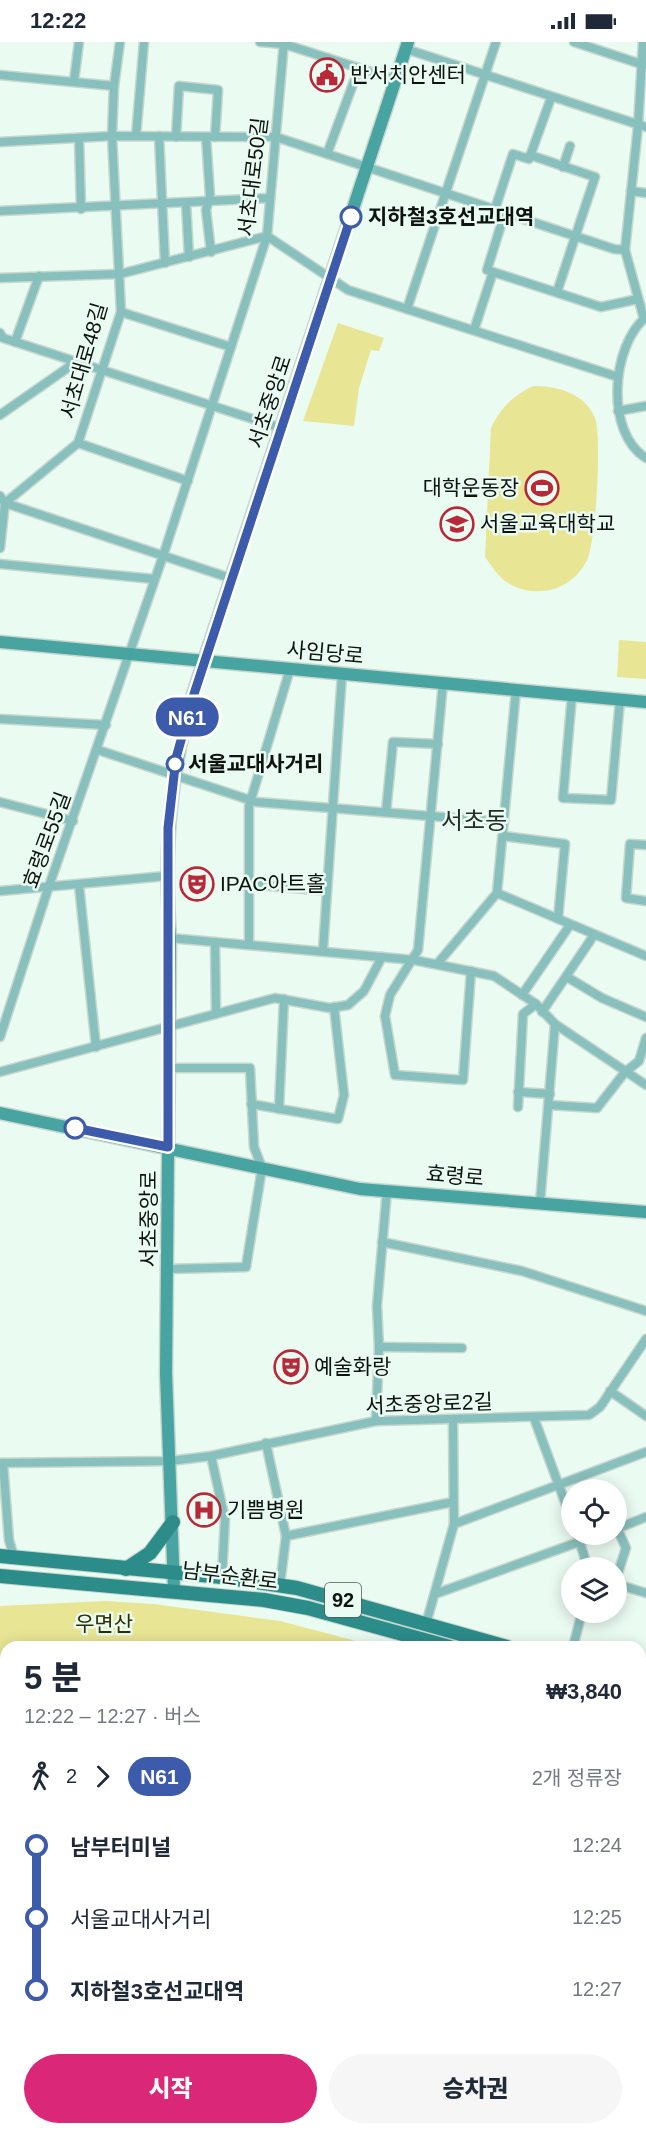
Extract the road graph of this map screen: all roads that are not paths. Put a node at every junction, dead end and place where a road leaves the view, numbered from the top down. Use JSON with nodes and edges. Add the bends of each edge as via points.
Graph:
{"nodes":[{"id":1,"x":79,"y":42,"type":"edge"},
{"id":2,"x":120,"y":42,"type":"edge"},
{"id":3,"x":144,"y":42,"type":"edge"},
{"id":4,"x":260,"y":42,"type":"edge"},
{"id":5,"x":496,"y":42,"type":"edge"},
{"id":6,"x":573,"y":42,"type":"edge"},
{"id":7,"x":643,"y":42,"type":"edge"},
{"id":8,"x":284,"y":43,"type":"edge"},
{"id":9,"x":407,"y":46,"type":"edge"},
{"id":10,"x":644,"y":65,"type":"edge"},
{"id":11,"x":359,"y":68,"type":"junction"},
{"id":12,"x":0,"y":75,"type":"edge"},
{"id":13,"x":486,"y":76,"type":"junction"},
{"id":14,"x":396,"y":80,"type":"junction"},
{"id":15,"x":74,"y":81,"type":"junction"},
{"id":16,"x":114,"y":86,"type":"junction"},
{"id":17,"x":551,"y":98,"type":"junction"},
{"id":18,"x":642,"y":127,"type":"edge"},
{"id":19,"x":112,"y":136,"type":"junction"},
{"id":20,"x":136,"y":136,"type":"junction"},
{"id":21,"x":159,"y":136,"type":"junction"},
{"id":22,"x":176,"y":137,"type":"junction"},
{"id":23,"x":210,"y":137,"type":"junction"},
{"id":24,"x":276,"y":137,"type":"junction"},
{"id":25,"x":79,"y":138,"type":"junction"},
{"id":26,"x":0,"y":142,"type":"edge"},
{"id":27,"x":570,"y":146,"type":"dead end"},
{"id":28,"x":327,"y":154,"type":"junction"},
{"id":29,"x":530,"y":155,"type":"junction"},
{"id":30,"x":563,"y":166,"type":"junction"},
{"id":31,"x":368,"y":168,"type":"junction"},
{"id":32,"x":631,"y":191,"type":"junction"},
{"id":33,"x":447,"y":192,"type":"junction"},
{"id":34,"x":646,"y":193,"type":"edge"},
{"id":35,"x":270,"y":198,"type":"junction"},
{"id":36,"x":207,"y":201,"type":"junction"},
{"id":37,"x":186,"y":203,"type":"junction"},
{"id":38,"x":161,"y":204,"type":"junction"},
{"id":39,"x":116,"y":207,"type":"junction"},
{"id":40,"x":81,"y":209,"type":"junction"},
{"id":41,"x":495,"y":209,"type":"junction"},
{"id":42,"x":0,"y":211,"type":"edge"},
{"id":43,"x":505,"y":212,"type":"junction"},
{"id":44,"x":267,"y":236,"type":"junction"},
{"id":45,"x":576,"y":236,"type":"junction"},
{"id":46,"x":625,"y":250,"type":"junction"},
{"id":47,"x":211,"y":252,"type":"junction"},
{"id":48,"x":189,"y":257,"type":"junction"},
{"id":49,"x":165,"y":263,"type":"junction"},
{"id":50,"x":493,"y":272,"type":"junction"},
{"id":51,"x":120,"y":274,"type":"junction"},
{"id":52,"x":39,"y":276,"type":"junction"},
{"id":53,"x":0,"y":279,"type":"edge"},
{"id":54,"x":330,"y":279,"type":"junction"},
{"id":55,"x":556,"y":292,"type":"junction"},
{"id":56,"x":638,"y":299,"type":"junction"},
{"id":57,"x":407,"y":309,"type":"junction"},
{"id":58,"x":121,"y":312,"type":"junction"},
{"id":59,"x":645,"y":318,"type":"edge"},
{"id":60,"x":474,"y":330,"type":"junction"},
{"id":61,"x":1,"y":337,"type":"edge"},
{"id":62,"x":15,"y":342,"type":"junction"},
{"id":63,"x":231,"y":347,"type":"junction"},
{"id":64,"x":76,"y":362,"type":"junction"},
{"id":65,"x":102,"y":371,"type":"junction"},
{"id":66,"x":618,"y":377,"type":"junction"},
{"id":67,"x":213,"y":405,"type":"junction"},
{"id":68,"x":646,"y":406,"type":"edge"},
{"id":69,"x":618,"y":411,"type":"junction"},
{"id":70,"x":0,"y":415,"type":"edge"},
{"id":71,"x":282,"y":428,"type":"junction"},
{"id":72,"x":78,"y":443,"type":"junction"},
{"id":73,"x":646,"y":458,"type":"edge"},
{"id":74,"x":188,"y":481,"type":"junction"},
{"id":75,"x":3,"y":500,"type":"edge"},
{"id":76,"x":0,"y":548,"type":"edge"},
{"id":77,"x":163,"y":556,"type":"junction"},
{"id":78,"x":0,"y":564,"type":"edge"},
{"id":79,"x":154,"y":579,"type":"junction"},
{"id":80,"x":233,"y":579,"type":"junction"},
{"id":81,"x":0,"y":642,"type":"edge"},
{"id":82,"x":129,"y":654,"type":"junction"},
{"id":83,"x":206,"y":661,"type":"junction"},
{"id":84,"x":290,"y":669,"type":"junction"},
{"id":85,"x":342,"y":674,"type":"junction"},
{"id":86,"x":443,"y":683,"type":"junction"},
{"id":87,"x":516,"y":690,"type":"junction"},
{"id":88,"x":572,"y":695,"type":"junction"},
{"id":89,"x":620,"y":700,"type":"junction"},
{"id":90,"x":646,"y":702,"type":"edge"},
{"id":91,"x":0,"y":718,"type":"edge"},
{"id":92,"x":106,"y":725,"type":"junction"},
{"id":93,"x":438,"y":744,"type":"junction"},
{"id":94,"x":98,"y":750,"type":"junction"},
{"id":95,"x":173,"y":775,"type":"junction"},
{"id":96,"x":250,"y":800,"type":"junction"},
{"id":97,"x":0,"y":802,"type":"edge"},
{"id":98,"x":333,"y":808,"type":"junction"},
{"id":99,"x":386,"y":812,"type":"junction"},
{"id":100,"x":431,"y":815,"type":"junction"},
{"id":101,"x":73,"y":821,"type":"junction"},
{"id":102,"x":504,"y":822,"type":"junction"},
{"id":103,"x":503,"y":836,"type":"junction"},
{"id":104,"x":646,"y":844,"type":"edge"},
{"id":105,"x":166,"y":876,"type":"junction"},
{"id":106,"x":249,"y":884,"type":"junction"},
{"id":107,"x":79,"y":885,"type":"junction"},
{"id":108,"x":49,"y":886,"type":"junction"},
{"id":109,"x":0,"y":891,"type":"edge"},
{"id":110,"x":327,"y":891,"type":"junction"},
{"id":111,"x":498,"y":893,"type":"junction"},
{"id":112,"x":646,"y":901,"type":"edge"},
{"id":113,"x":558,"y":920,"type":"junction"},
{"id":114,"x":570,"y":925,"type":"junction"},
{"id":115,"x":594,"y":935,"type":"junction"},
{"id":116,"x":170,"y":938,"type":"junction"},
{"id":117,"x":215,"y":942,"type":"junction"},
{"id":118,"x":249,"y":944,"type":"junction"},
{"id":119,"x":323,"y":951,"type":"junction"},
{"id":120,"x":646,"y":956,"type":"edge"},
{"id":121,"x":382,"y":957,"type":"junction"},
{"id":122,"x":414,"y":960,"type":"junction"},
{"id":123,"x":438,"y":963,"type":"junction"},
{"id":124,"x":471,"y":971,"type":"junction"},
{"id":125,"x":567,"y":977,"type":"junction"},
{"id":126,"x":522,"y":995,"type":"junction"},
{"id":127,"x":284,"y":999,"type":"junction"},
{"id":128,"x":536,"y":1004,"type":"junction"},
{"id":129,"x":334,"y":1007,"type":"junction"},
{"id":130,"x":542,"y":1012,"type":"junction"},
{"id":131,"x":216,"y":1014,"type":"junction"},
{"id":132,"x":646,"y":1017,"type":"edge"},
{"id":133,"x":555,"y":1024,"type":"junction"},
{"id":134,"x":167,"y":1028,"type":"junction"},
{"id":135,"x":1,"y":1031,"type":"edge"},
{"id":136,"x":646,"y":1038,"type":"edge"},
{"id":137,"x":96,"y":1047,"type":"junction"},
{"id":138,"x":167,"y":1068,"type":"junction"},
{"id":139,"x":0,"y":1072,"type":"edge"},
{"id":140,"x":625,"y":1072,"type":"junction"},
{"id":141,"x":646,"y":1085,"type":"edge"},
{"id":142,"x":518,"y":1092,"type":"junction"},
{"id":143,"x":550,"y":1094,"type":"junction"},
{"id":144,"x":251,"y":1104,"type":"junction"},
{"id":145,"x":549,"y":1106,"type":"junction"},
{"id":146,"x":518,"y":1107,"type":"dead end"},
{"id":147,"x":279,"y":1109,"type":"junction"},
{"id":148,"x":0,"y":1113,"type":"edge"},
{"id":149,"x":168,"y":1147,"type":"junction"},
{"id":150,"x":262,"y":1168,"type":"junction"},
{"id":151,"x":387,"y":1190,"type":"junction"},
{"id":152,"x":540,"y":1203,"type":"junction"},
{"id":153,"x":646,"y":1212,"type":"edge"},
{"id":154,"x":382,"y":1242,"type":"junction"},
{"id":155,"x":169,"y":1269,"type":"junction"},
{"id":156,"x":646,"y":1311,"type":"edge"},
{"id":157,"x":646,"y":1339,"type":"edge"},
{"id":158,"x":379,"y":1347,"type":"junction"},
{"id":159,"x":462,"y":1348,"type":"dead end"},
{"id":160,"x":610,"y":1391,"type":"junction"},
{"id":161,"x":646,"y":1416,"type":"edge"},
{"id":162,"x":534,"y":1418,"type":"junction"},
{"id":163,"x":453,"y":1420,"type":"junction"},
{"id":164,"x":376,"y":1421,"type":"junction"},
{"id":165,"x":266,"y":1443,"type":"junction"},
{"id":166,"x":646,"y":1452,"type":"edge"},
{"id":167,"x":211,"y":1456,"type":"junction"},
{"id":168,"x":170,"y":1461,"type":"junction"},
{"id":169,"x":2,"y":1463,"type":"edge"},
{"id":170,"x":558,"y":1485,"type":"junction"},
{"id":171,"x":561,"y":1493,"type":"edge"},
{"id":172,"x":453,"y":1502,"type":"junction"},
{"id":173,"x":646,"y":1517,"type":"edge"},
{"id":174,"x":173,"y":1522,"type":"junction"},
{"id":175,"x":454,"y":1524,"type":"junction"},
{"id":176,"x":627,"y":1524,"type":"edge"},
{"id":177,"x":286,"y":1536,"type":"junction"},
{"id":178,"x":562,"y":1545,"type":"edge"},
{"id":179,"x":7,"y":1557,"type":"edge"},
{"id":180,"x":119,"y":1568,"type":"junction"},
{"id":181,"x":174,"y":1572,"type":"junction"},
{"id":182,"x":0,"y":1576,"type":"edge"},
{"id":183,"x":222,"y":1577,"type":"junction"},
{"id":184,"x":110,"y":1585,"type":"junction"},
{"id":185,"x":280,"y":1585,"type":"junction"},
{"id":186,"x":627,"y":1587,"type":"edge"},
{"id":187,"x":174,"y":1590,"type":"junction"},
{"id":188,"x":646,"y":1593,"type":"edge"},
{"id":189,"x":435,"y":1594,"type":"junction"},
{"id":190,"x":579,"y":1623,"type":"edge"},
{"id":191,"x":426,"y":1624,"type":"junction"},
{"id":192,"x":428,"y":1641,"type":"edge"},
{"id":193,"x":486,"y":1641,"type":"edge"},
{"id":194,"x":575,"y":1641,"type":"edge"}],
"edges":[{"from":1,"to":15,"type":"street"},
{"from":2,"to":16,"type":"street","name":"서초대로48길"},
{"from":3,"to":20,"type":"street"},
{"from":4,"to":8,"type":"street"},
{"from":5,"to":13,"type":"street"},
{"from":6,"to":10,"type":"street"},
{"from":7,"to":10,"type":"street"},
{"from":8,"to":11,"type":"street"},
{"from":8,"to":24,"type":"street","name":"서초대로50길"},
{"from":9,"to":13,"type":"street"},
{"from":9,"to":14,"type":"main road","name":"서초중앙로"},
{"from":10,"to":18,"type":"street"},
{"from":11,"to":14,"type":"street"},
{"from":11,"to":28,"type":"street"},
{"from":12,"to":15,"type":"street"},
{"from":13,"to":17,"type":"street"},
{"from":13,"to":33,"type":"street"},
{"from":14,"to":31,"type":"main road","name":"서초중앙로"},
{"from":15,"to":16,"type":"street"},
{"from":16,"to":19,"type":"street","name":"서초대로48길"},
{"from":17,"to":18,"type":"street"},
{"from":17,"to":29,"type":"street"},
{"from":18,"to":32,"type":"street"},
{"from":19,"to":20,"type":"street"},
{"from":19,"to":25,"type":"street"},
{"from":19,"to":39,"type":"street","name":"서초대로48길"},
{"from":20,"to":21,"type":"street"},
{"from":21,"to":22,"type":"street"},
{"from":21,"to":38,"type":"street"},
{"from":22,"to":23,"type":"street"},
{"from":22,"to":23,"type":"street","via":[[179,86],[218,90]]},
{"from":23,"to":24,"type":"street"},
{"from":23,"to":36,"type":"street"},
{"from":24,"to":28,"type":"street"},
{"from":24,"to":35,"type":"street","name":"서초대로50길"},
{"from":25,"to":26,"type":"street"},
{"from":25,"to":40,"type":"street"},
{"from":27,"to":30,"type":"street"},
{"from":28,"to":31,"type":"street"},
{"from":29,"to":30,"type":"street"},
{"from":29,"to":41,"type":"street","via":[[529,159],[513,154]]},
{"from":30,"to":45,"type":"street","via":[[595,177]]},
{"from":31,"to":33,"type":"street"},
{"from":31,"to":54,"type":"main road","name":"서초중앙로"},
{"from":32,"to":34,"type":"street"},
{"from":32,"to":46,"type":"street"},
{"from":33,"to":41,"type":"street"},
{"from":33,"to":57,"type":"street"},
{"from":35,"to":36,"type":"street"},
{"from":35,"to":44,"type":"street","name":"서초대로50길"},
{"from":36,"to":37,"type":"street"},
{"from":36,"to":47,"type":"street"},
{"from":37,"to":38,"type":"street"},
{"from":37,"to":48,"type":"street"},
{"from":38,"to":39,"type":"street"},
{"from":38,"to":49,"type":"street"},
{"from":39,"to":40,"type":"street"},
{"from":39,"to":51,"type":"street","name":"서초대로48길"},
{"from":40,"to":42,"type":"street"},
{"from":41,"to":43,"type":"street"},
{"from":43,"to":45,"type":"street"},
{"from":43,"to":50,"type":"street","via":[[487,270]]},
{"from":44,"to":47,"type":"street"},
{"from":44,"to":54,"type":"street"},
{"from":44,"to":63,"type":"street","name":"서초대로50길"},
{"from":45,"to":46,"type":"street"},
{"from":45,"to":55,"type":"street"},
{"from":46,"to":56,"type":"street"},
{"from":47,"to":48,"type":"street"},
{"from":48,"to":49,"type":"street"},
{"from":49,"to":51,"type":"street"},
{"from":50,"to":55,"type":"street"},
{"from":50,"to":60,"type":"street"},
{"from":51,"to":52,"type":"street"},
{"from":51,"to":58,"type":"street","name":"서초대로48길"},
{"from":52,"to":53,"type":"street"},
{"from":52,"to":62,"type":"street"},
{"from":54,"to":57,"type":"street","via":[[348,290]]},
{"from":54,"to":71,"type":"main road","name":"서초중앙로"},
{"from":55,"to":56,"type":"street","via":[[601,307]]},
{"from":56,"to":59,"type":"street"},
{"from":57,"to":60,"type":"street"},
{"from":58,"to":63,"type":"street"},
{"from":58,"to":65,"type":"street","name":"서초대로48길"},
{"from":59,"to":66,"type":"street","via":[[629,340]]},
{"from":60,"to":66,"type":"street"},
{"from":61,"to":62,"type":"street"},
{"from":62,"to":64,"type":"street"},
{"from":63,"to":67,"type":"street","name":"서초대로50길"},
{"from":64,"to":65,"type":"street"},
{"from":64,"to":70,"type":"street"},
{"from":65,"to":67,"type":"street"},
{"from":65,"to":72,"type":"street","name":"서초대로48길"},
{"from":66,"to":69,"type":"street"},
{"from":67,"to":71,"type":"street"},
{"from":67,"to":74,"type":"street","name":"서초대로50길"},
{"from":68,"to":69,"type":"street"},
{"from":69,"to":73,"type":"street","via":[[630,444]]},
{"from":71,"to":80,"type":"main road","name":"서초중앙로"},
{"from":72,"to":74,"type":"street"},
{"from":72,"to":75,"type":"street","name":"서초대로48길"},
{"from":74,"to":77,"type":"street","name":"서초대로50길"},
{"from":75,"to":76,"type":"street"},
{"from":75,"to":77,"type":"street"},
{"from":77,"to":79,"type":"street","name":"서초대로50길"},
{"from":77,"to":80,"type":"street"},
{"from":78,"to":79,"type":"street"},
{"from":79,"to":82,"type":"street","name":"서초대로50길"},
{"from":80,"to":83,"type":"main road","name":"서초중앙로"},
{"from":81,"to":82,"type":"main road","name":"사임당로"},
{"from":82,"to":83,"type":"main road","name":"사임당로"},
{"from":82,"to":92,"type":"street","name":"효령로55길"},
{"from":83,"to":84,"type":"main road","name":"사임당로"},
{"from":83,"to":95,"type":"main road","name":"서초중앙로"},
{"from":84,"to":85,"type":"main road","name":"사임당로"},
{"from":84,"to":96,"type":"street"},
{"from":85,"to":86,"type":"main road","name":"사임당로"},
{"from":85,"to":98,"type":"street"},
{"from":86,"to":87,"type":"main road","name":"사임당로"},
{"from":86,"to":93,"type":"street"},
{"from":87,"to":88,"type":"main road","name":"사임당로"},
{"from":87,"to":102,"type":"street"},
{"from":88,"to":89,"type":"main road","name":"사임당로"},
{"from":88,"to":89,"type":"street","via":[[563,798],[611,800]]},
{"from":89,"to":90,"type":"main road","name":"사임당로"},
{"from":91,"to":92,"type":"street"},
{"from":92,"to":94,"type":"street","name":"효령로55길"},
{"from":93,"to":99,"type":"street","via":[[393,742]]},
{"from":93,"to":100,"type":"street"},
{"from":94,"to":95,"type":"street"},
{"from":94,"to":101,"type":"street","name":"효령로55길"},
{"from":95,"to":96,"type":"street"},
{"from":95,"to":105,"type":"main road","name":"서초중앙로"},
{"from":96,"to":98,"type":"street"},
{"from":96,"to":106,"type":"street"},
{"from":97,"to":101,"type":"street"},
{"from":98,"to":99,"type":"street"},
{"from":98,"to":110,"type":"street"},
{"from":99,"to":100,"type":"street"},
{"from":100,"to":102,"type":"street"},
{"from":100,"to":122,"type":"street"},
{"from":101,"to":108,"type":"street","name":"효령로55길"},
{"from":102,"to":103,"type":"street"},
{"from":103,"to":111,"type":"street"},
{"from":103,"to":113,"type":"street","via":[[565,843]]},
{"from":104,"to":112,"type":"street","via":[[630,844],[626,898]]},
{"from":105,"to":107,"type":"street"},
{"from":105,"to":116,"type":"main road","name":"서초중앙로"},
{"from":106,"to":110,"type":"street"},
{"from":106,"to":118,"type":"street"},
{"from":107,"to":108,"type":"street"},
{"from":107,"to":137,"type":"street"},
{"from":108,"to":109,"type":"street"},
{"from":108,"to":135,"type":"street","name":"효령로55길"},
{"from":110,"to":119,"type":"street"},
{"from":111,"to":113,"type":"street"},
{"from":111,"to":123,"type":"street"},
{"from":113,"to":114,"type":"street"},
{"from":114,"to":115,"type":"street"},
{"from":114,"to":126,"type":"street"},
{"from":115,"to":120,"type":"street"},
{"from":115,"to":125,"type":"street"},
{"from":116,"to":117,"type":"street"},
{"from":116,"to":134,"type":"main road","name":"서초중앙로"},
{"from":117,"to":118,"type":"street"},
{"from":117,"to":131,"type":"street"},
{"from":118,"to":119,"type":"street"},
{"from":119,"to":121,"type":"street"},
{"from":121,"to":122,"type":"street"},
{"from":121,"to":129,"type":"street","via":[[364,991],[348,1005]]},
{"from":122,"to":123,"type":"street"},
{"from":122,"to":124,"type":"street","via":[[390,995],[385,1016],[395,1075],[463,1080]]},
{"from":123,"to":124,"type":"street"},
{"from":124,"to":126,"type":"street","via":[[494,976]]},
{"from":125,"to":130,"type":"street"},
{"from":125,"to":132,"type":"street"},
{"from":126,"to":128,"type":"street"},
{"from":127,"to":129,"type":"street"},
{"from":127,"to":131,"type":"street","via":[[274,998]]},
{"from":127,"to":147,"type":"street"},
{"from":128,"to":130,"type":"street"},
{"from":128,"to":142,"type":"street","via":[[523,1014]]},
{"from":129,"to":147,"type":"street","via":[[344,1095],[338,1119]]},
{"from":130,"to":133,"type":"street"},
{"from":131,"to":134,"type":"street"},
{"from":133,"to":140,"type":"street"},
{"from":133,"to":143,"type":"street"},
{"from":134,"to":137,"type":"street"},
{"from":134,"to":138,"type":"main road","name":"서초중앙로"},
{"from":136,"to":140,"type":"street","via":[[639,1061]]},
{"from":137,"to":139,"type":"street"},
{"from":138,"to":144,"type":"street","via":[[250,1068]]},
{"from":138,"to":149,"type":"main road","name":"서초중앙로"},
{"from":140,"to":141,"type":"street"},
{"from":140,"to":145,"type":"street","via":[[597,1108]]},
{"from":142,"to":143,"type":"street"},
{"from":142,"to":146,"type":"street"},
{"from":143,"to":145,"type":"street"},
{"from":144,"to":147,"type":"street"},
{"from":144,"to":150,"type":"street","via":[[254,1147]]},
{"from":145,"to":152,"type":"street"},
{"from":148,"to":149,"type":"main road","name":"효령로"},
{"from":149,"to":150,"type":"main road","name":"효령로"},
{"from":149,"to":155,"type":"main road","name":"서초중앙로"},
{"from":150,"to":151,"type":"main road","name":"효령로","via":[[316,1181]]},
{"from":150,"to":155,"type":"street","via":[[246,1267]]},
{"from":151,"to":152,"type":"main road","name":"효령로"},
{"from":151,"to":154,"type":"street"},
{"from":152,"to":153,"type":"main road","name":"효령로"},
{"from":154,"to":156,"type":"street","via":[[522,1271]]},
{"from":154,"to":158,"type":"street","via":[[377,1306]]},
{"from":155,"to":168,"type":"main road","name":"서초중앙로","via":[[166,1373]]},
{"from":157,"to":160,"type":"street","name":"서초중앙로2길"},
{"from":158,"to":159,"type":"street"},
{"from":158,"to":164,"type":"street"},
{"from":160,"to":161,"type":"street"},
{"from":160,"to":162,"type":"street","name":"서초중앙로2길","via":[[600,1407],[589,1415]]},
{"from":162,"to":163,"type":"street","name":"서초중앙로2길"},
{"from":162,"to":170,"type":"street"},
{"from":163,"to":164,"type":"street","name":"서초중앙로2길"},
{"from":163,"to":172,"type":"street"},
{"from":164,"to":165,"type":"street","name":"서초중앙로2길"},
{"from":165,"to":167,"type":"street","name":"서초중앙로2길"},
{"from":165,"to":177,"type":"street"},
{"from":166,"to":170,"type":"street"},
{"from":167,"to":168,"type":"street","name":"서초중앙로2길"},
{"from":167,"to":183,"type":"street","name":"남부순환로","via":[[225,1519]]},
{"from":168,"to":169,"type":"street","name":"서초중앙로2길"},
{"from":168,"to":174,"type":"main road","name":"서초중앙로"},
{"from":169,"to":179,"type":"street","name":"남부순환로"},
{"from":170,"to":171,"type":"street"},
{"from":170,"to":175,"type":"street"},
{"from":172,"to":175,"type":"street"},
{"from":172,"to":177,"type":"street"},
{"from":173,"to":176,"type":"street"},
{"from":174,"to":180,"type":"main road","via":[[157,1546]]},
{"from":174,"to":181,"type":"main road","name":"서초중앙로"},
{"from":175,"to":189,"type":"street"},
{"from":177,"to":185,"type":"street"},
{"from":178,"to":189,"type":"street"},
{"from":179,"to":180,"type":"main road","name":"남부순환로","number":"92"},
{"from":180,"to":181,"type":"main road","name":"남부순환로","number":"92"},
{"from":180,"to":184,"type":"main road"},
{"from":181,"to":183,"type":"main road","name":"남부순환로","number":"92"},
{"from":181,"to":187,"type":"main road","name":"서초중앙로"},
{"from":182,"to":184,"type":"main road","name":"남부순환로","number":"92"},
{"from":183,"to":185,"type":"main road","name":"남부순환로","number":"92"},
{"from":184,"to":187,"type":"main road","name":"남부순환로","number":"92"},
{"from":185,"to":191,"type":"main road","name":"남부순환로","number":"92"},
{"from":186,"to":188,"type":"street"},
{"from":187,"to":192,"type":"main road","name":"남부순환로","number":"92","via":[[308,1608]]},
{"from":189,"to":191,"type":"street"},
{"from":190,"to":194,"type":"street"},
{"from":191,"to":193,"type":"main road","name":"남부순환로","number":"92"}]}
